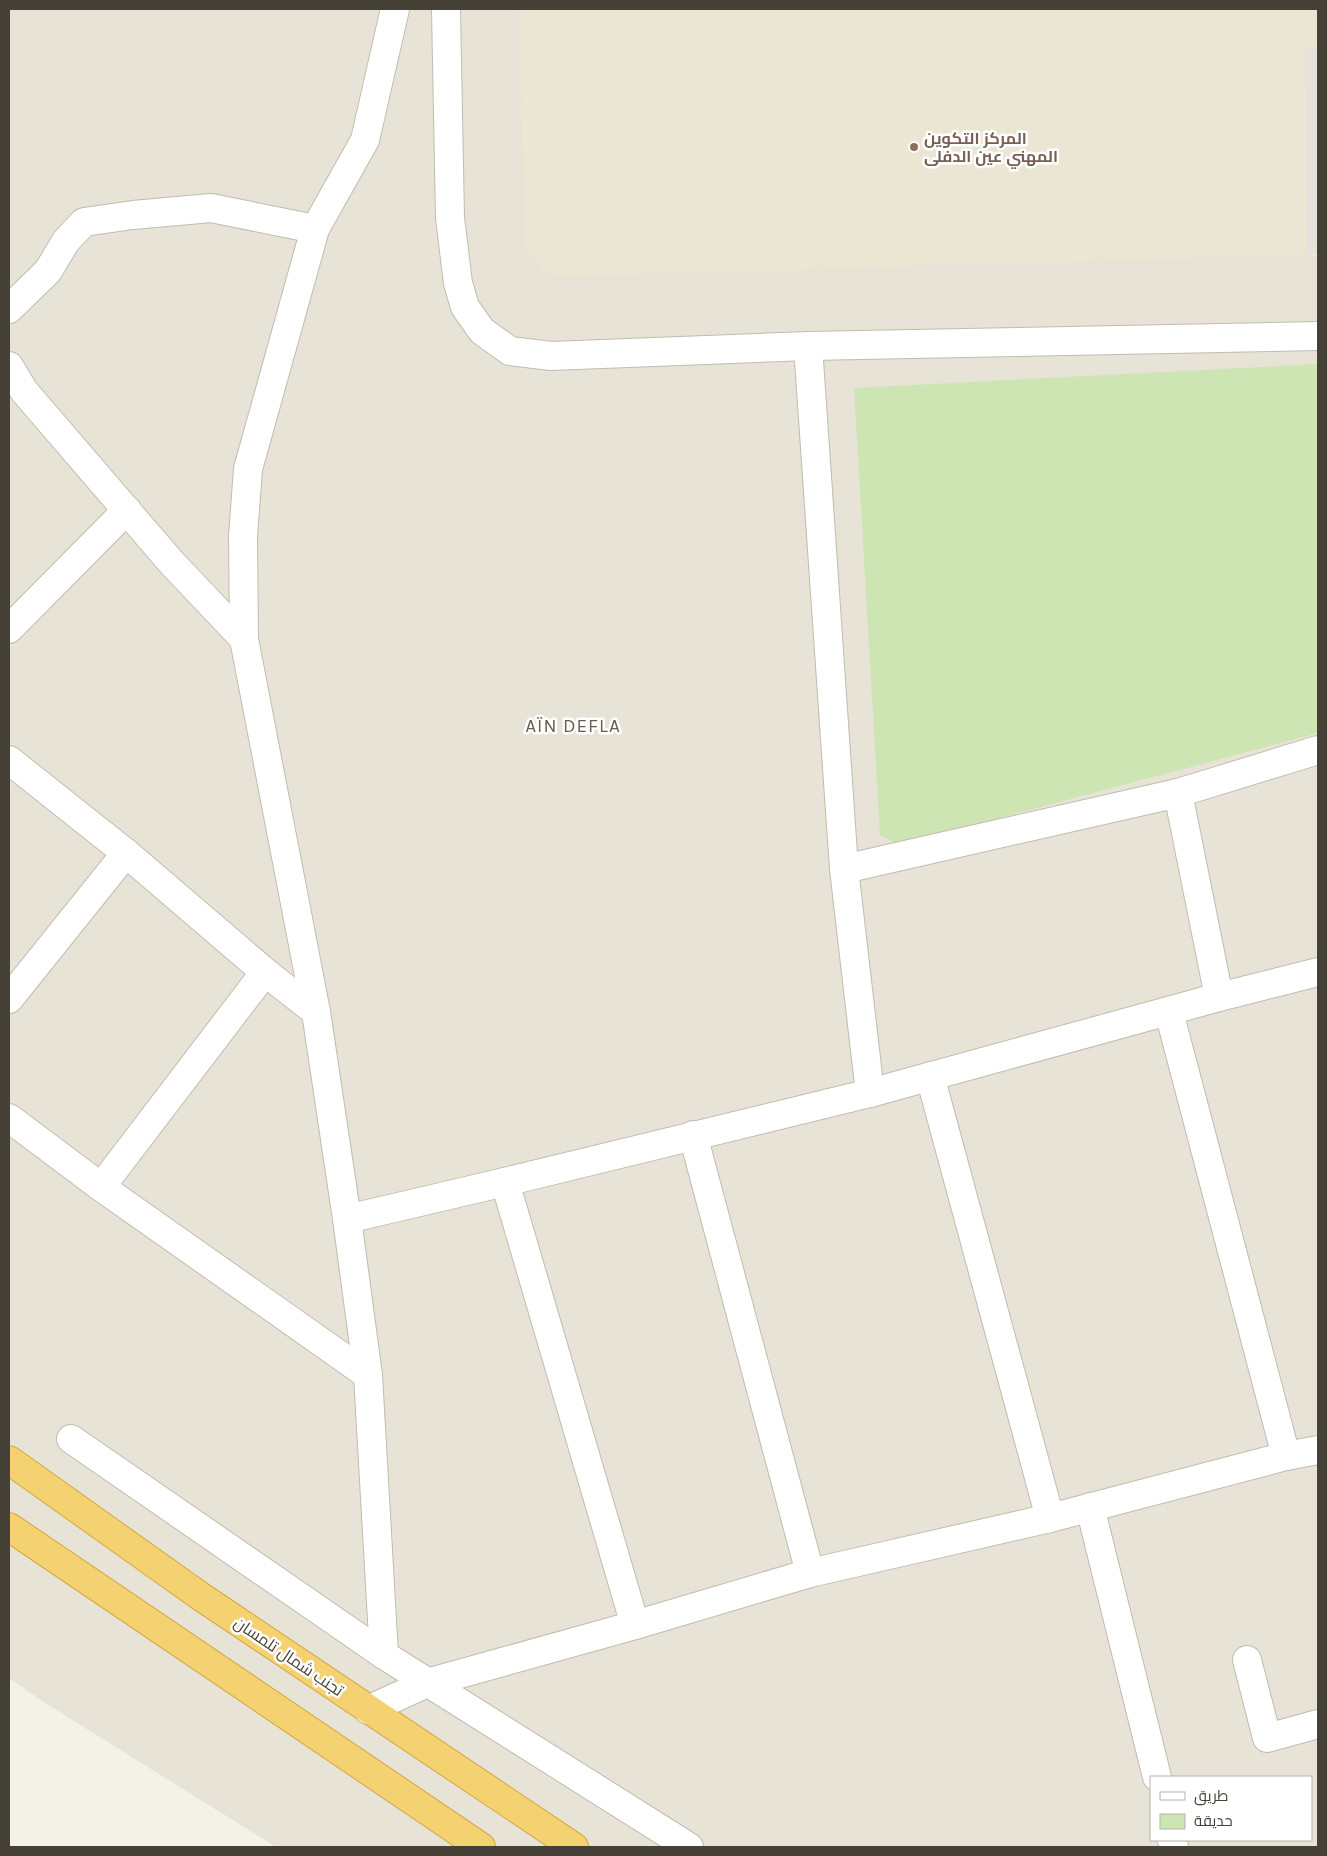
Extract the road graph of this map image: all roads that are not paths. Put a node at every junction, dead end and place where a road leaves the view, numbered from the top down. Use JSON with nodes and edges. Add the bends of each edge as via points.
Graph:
{"nodes":[{"id":1,"x":395,"y":9,"type":"edge"},
{"id":2,"x":446,"y":9,"type":"edge"},
{"id":3,"x":315,"y":229,"type":"junction"},
{"id":4,"x":9,"y":309,"type":"edge"},
{"id":5,"x":1318,"y":336,"type":"edge"},
{"id":6,"x":808,"y":346,"type":"junction"},
{"id":7,"x":9,"y":366,"type":"edge"},
{"id":8,"x":127,"y":510,"type":"junction"},
{"id":9,"x":9,"y":630,"type":"edge"},
{"id":10,"x":244,"y":639,"type":"junction"},
{"id":11,"x":1318,"y":750,"type":"edge"},
{"id":12,"x":9,"y":760,"type":"edge"},
{"id":13,"x":1178,"y":793,"type":"junction"},
{"id":14,"x":126,"y":853,"type":"junction"},
{"id":15,"x":844,"y":869,"type":"junction"},
{"id":16,"x":265,"y":972,"type":"junction"},
{"id":17,"x":1318,"y":972,"type":"edge"},
{"id":18,"x":1219,"y":997,"type":"junction"},
{"id":19,"x":9,"y":999,"type":"edge"},
{"id":20,"x":316,"y":1012,"type":"junction"},
{"id":21,"x":1169,"y":1012,"type":"junction"},
{"id":22,"x":930,"y":1076,"type":"junction"},
{"id":23,"x":870,"y":1093,"type":"junction"},
{"id":24,"x":9,"y":1118,"type":"edge"},
{"id":25,"x":693,"y":1135,"type":"junction"},
{"id":26,"x":505,"y":1182,"type":"junction"},
{"id":27,"x":101,"y":1188,"type":"junction"},
{"id":28,"x":347,"y":1219,"type":"junction"},
{"id":29,"x":368,"y":1375,"type":"junction"},
{"id":30,"x":71,"y":1439,"type":"dead end"},
{"id":31,"x":1318,"y":1450,"type":"edge"},
{"id":32,"x":1286,"y":1456,"type":"junction"},
{"id":33,"x":9,"y":1460,"type":"edge"},
{"id":34,"x":1090,"y":1507,"type":"junction"},
{"id":35,"x":1050,"y":1518,"type":"junction"},
{"id":36,"x":9,"y":1527,"type":"edge"},
{"id":37,"x":810,"y":1572,"type":"junction"},
{"id":38,"x":635,"y":1625,"type":"junction"},
{"id":39,"x":384,"y":1655,"type":"junction"},
{"id":40,"x":1246,"y":1660,"type":"dead end"},
{"id":41,"x":427,"y":1683,"type":"junction"},
{"id":42,"x":368,"y":1710,"type":"junction"},
{"id":43,"x":1318,"y":1724,"type":"edge"},
{"id":44,"x":1157,"y":1776,"type":"edge"},
{"id":45,"x":481,"y":1847,"type":"edge"},
{"id":46,"x":574,"y":1847,"type":"edge"},
{"id":47,"x":689,"y":1847,"type":"edge"}],
"edges":[{"from":1,"to":3,"type":"street","via":[[365,140]]},
{"from":2,"to":6,"type":"street","via":[[450,218],[458,283],[465,307],[482,332],[510,351],[551,356]]},
{"from":3,"to":4,"type":"street","via":[[211,208],[84,222],[66,241],[48,271]]},
{"from":3,"to":10,"type":"street","via":[[248,469],[242,536]]},
{"from":5,"to":6,"type":"street"},
{"from":6,"to":15,"type":"street"},
{"from":7,"to":8,"type":"street","via":[[24,391]]},
{"from":8,"to":9,"type":"street"},
{"from":8,"to":10,"type":"street","via":[[170,562]]},
{"from":10,"to":20,"type":"street"},
{"from":11,"to":13,"type":"street"},
{"from":12,"to":14,"type":"street"},
{"from":13,"to":15,"type":"street"},
{"from":13,"to":18,"type":"street"},
{"from":14,"to":16,"type":"street"},
{"from":14,"to":19,"type":"street"},
{"from":15,"to":23,"type":"street"},
{"from":16,"to":20,"type":"street"},
{"from":16,"to":27,"type":"street"},
{"from":17,"to":18,"type":"street"},
{"from":18,"to":21,"type":"street"},
{"from":20,"to":28,"type":"street"},
{"from":21,"to":22,"type":"street"},
{"from":21,"to":32,"type":"street"},
{"from":22,"to":23,"type":"street"},
{"from":22,"to":35,"type":"street"},
{"from":23,"to":25,"type":"street"},
{"from":24,"to":27,"type":"street"},
{"from":25,"to":26,"type":"street"},
{"from":25,"to":37,"type":"street"},
{"from":26,"to":28,"type":"street"},
{"from":26,"to":38,"type":"street"},
{"from":27,"to":29,"type":"street"},
{"from":28,"to":29,"type":"street"},
{"from":29,"to":39,"type":"street"},
{"from":30,"to":39,"type":"street"},
{"from":31,"to":32,"type":"street"},
{"from":32,"to":34,"type":"street"},
{"from":33,"to":42,"type":"highway","name":"تجنب شمال تلمسان"},
{"from":34,"to":35,"type":"street"},
{"from":34,"to":44,"type":"street"},
{"from":35,"to":37,"type":"street"},
{"from":36,"to":45,"type":"highway"},
{"from":37,"to":38,"type":"street"},
{"from":38,"to":41,"type":"street"},
{"from":39,"to":41,"type":"street"},
{"from":40,"to":43,"type":"street","via":[[1267,1738]]},
{"from":41,"to":42,"type":"street"},
{"from":41,"to":47,"type":"street"},
{"from":42,"to":46,"type":"highway","name":"تجنب شمال تلمسان"}]}
